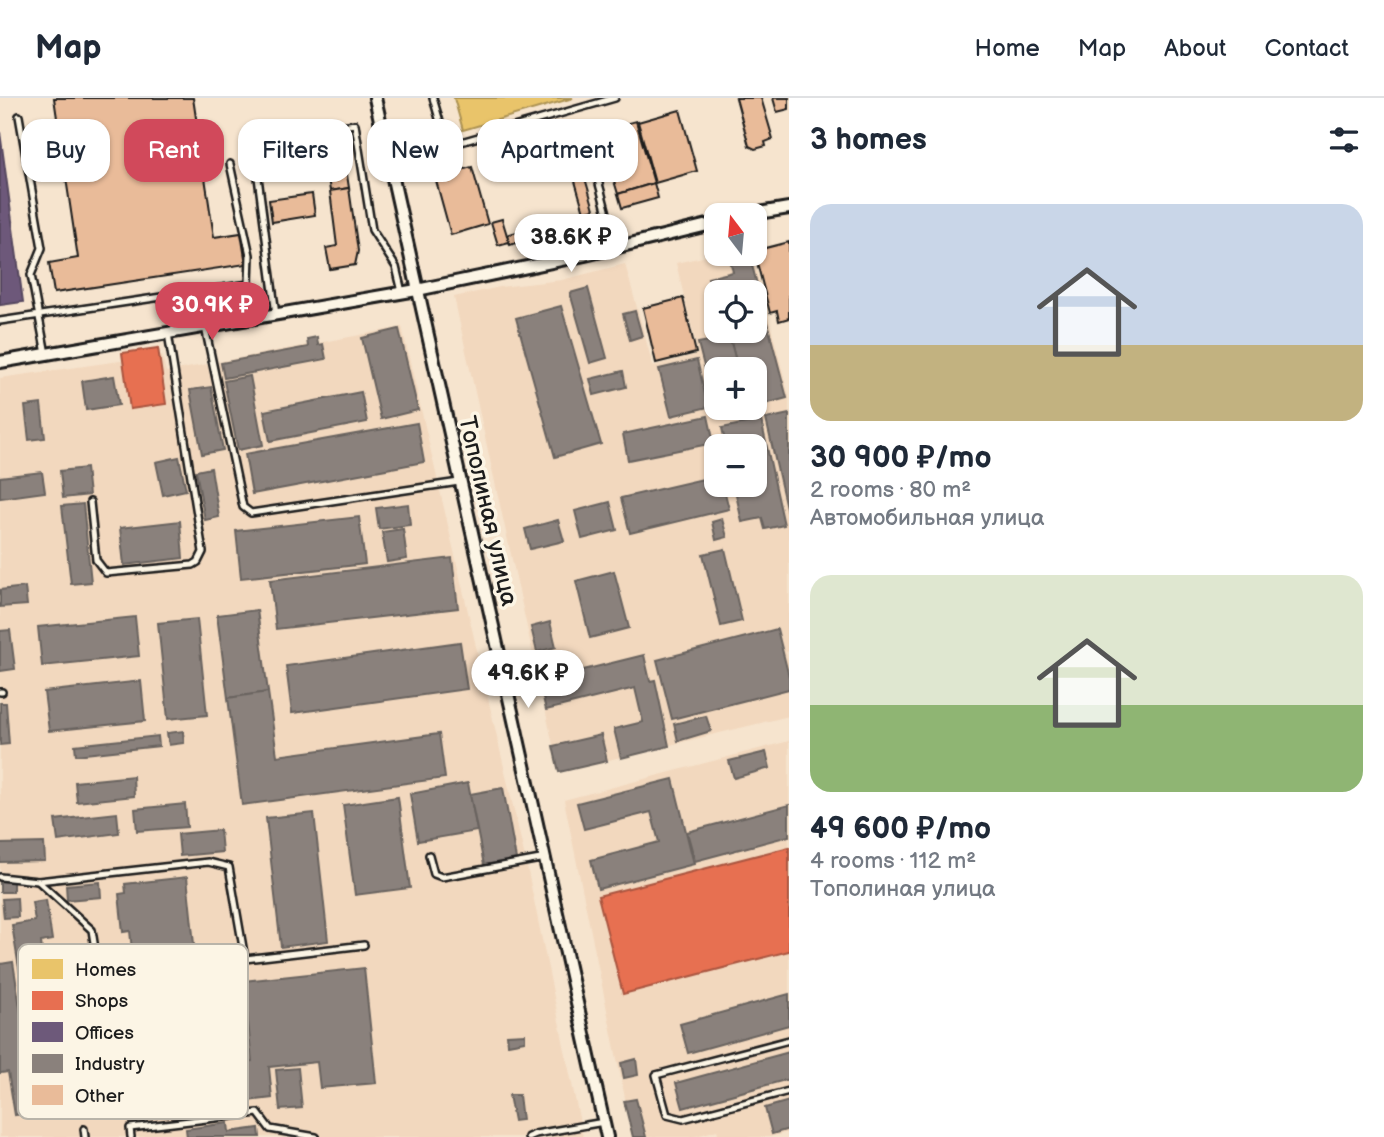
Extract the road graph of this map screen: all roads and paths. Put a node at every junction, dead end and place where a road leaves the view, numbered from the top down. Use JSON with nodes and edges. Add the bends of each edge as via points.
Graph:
{"nodes":[{"id":1,"x":375,"y":98,"type":"edge"},
{"id":2,"x":433,"y":98,"type":"edge"},
{"id":3,"x":615,"y":98,"type":"edge"},
{"id":4,"x":19,"y":116,"type":"dead end"},
{"id":5,"x":230,"y":164,"type":"dead end"},
{"id":6,"x":598,"y":182,"type":"edge"},
{"id":7,"x":789,"y":208,"type":"edge"},
{"id":8,"x":767,"y":212,"type":"edge"},
{"id":9,"x":704,"y":226,"type":"edge"},
{"id":10,"x":616,"y":248,"type":"junction"},
{"id":11,"x":249,"y":284,"type":"junction"},
{"id":12,"x":417,"y":290,"type":"junction"},
{"id":13,"x":402,"y":293,"type":"junction"},
{"id":14,"x":276,"y":315,"type":"junction"},
{"id":15,"x":39,"y":316,"type":"junction"},
{"id":16,"x":257,"y":318,"type":"junction"},
{"id":17,"x":0,"y":321,"type":"edge"},
{"id":18,"x":205,"y":327,"type":"junction"},
{"id":19,"x":168,"y":333,"type":"junction"},
{"id":20,"x":46,"y":354,"type":"junction"},
{"id":21,"x":0,"y":362,"type":"edge"},
{"id":22,"x":459,"y":482,"type":"junction"},
{"id":23,"x":90,"y":502,"type":"dead end"},
{"id":24,"x":429,"y":855,"type":"dead end"},
{"id":25,"x":547,"y":858,"type":"junction"},
{"id":26,"x":0,"y":877,"type":"edge"},
{"id":27,"x":38,"y":881,"type":"junction"},
{"id":28,"x":94,"y":944,"type":"edge"},
{"id":29,"x":242,"y":944,"type":"edge"},
{"id":30,"x":364,"y":945,"type":"dead end"},
{"id":31,"x":248,"y":959,"type":"edge"},
{"id":32,"x":789,"y":1040,"type":"edge"},
{"id":33,"x":789,"y":1091,"type":"edge"},
{"id":34,"x":248,"y":1114,"type":"edge"},
{"id":35,"x":207,"y":1119,"type":"edge"},
{"id":36,"x":604,"y":1122,"type":"junction"},
{"id":37,"x":84,"y":1129,"type":"dead end"},
{"id":38,"x":270,"y":1129,"type":"junction"},
{"id":39,"x":85,"y":1137,"type":"edge"},
{"id":40,"x":131,"y":1137,"type":"edge"},
{"id":41,"x":271,"y":1137,"type":"edge"},
{"id":42,"x":316,"y":1137,"type":"edge"},
{"id":43,"x":528,"y":1137,"type":"edge"},
{"id":44,"x":607,"y":1137,"type":"edge"}],
"edges":[{"from":1,"to":12,"type":"street","name":"Тополиная улица"},
{"from":2,"to":3,"type":"lane","via":[[447,146]]},
{"from":4,"to":15,"type":"lane","via":[[42,248],[31,275]]},
{"from":5,"to":11,"type":"lane","via":[[250,255]]},
{"from":6,"to":10,"type":"lane"},
{"from":7,"to":8,"type":"street"},
{"from":9,"to":10,"type":"street"},
{"from":10,"to":12,"type":"street"},
{"from":11,"to":15,"type":"lane"},
{"from":11,"to":16,"type":"lane"},
{"from":12,"to":13,"type":"street"},
{"from":12,"to":22,"type":"street","name":"Тополиная улица"},
{"from":13,"to":14,"type":"street"},
{"from":13,"to":14,"type":"lane","via":[[396,267],[372,230],[355,124],[253,139]]},
{"from":14,"to":16,"type":"street"},
{"from":15,"to":17,"type":"lane"},
{"from":15,"to":20,"type":"lane"},
{"from":16,"to":18,"type":"street"},
{"from":18,"to":19,"type":"street"},
{"from":18,"to":22,"type":"lane","via":[[246,510],[251,513]]},
{"from":19,"to":20,"type":"street"},
{"from":19,"to":23,"type":"lane","via":[[202,558],[193,565],[106,573],[96,560]]},
{"from":20,"to":21,"type":"street"},
{"from":22,"to":25,"type":"street","name":"Тополиная улица"},
{"from":24,"to":25,"type":"lane","via":[[434,874],[442,877]]},
{"from":25,"to":36,"type":"street","name":"Тополиная улица"},
{"from":26,"to":27,"type":"lane"},
{"from":27,"to":28,"type":"lane","via":[[92,930]]},
{"from":27,"to":29,"type":"lane","via":[[208,862],[229,867]]},
{"from":30,"to":31,"type":"lane"},
{"from":32,"to":33,"type":"lane","via":[[656,1075],[667,1115],[683,1119]]},
{"from":34,"to":38,"type":"lane","via":[[258,1113]]},
{"from":35,"to":40,"type":"lane","via":[[130,1128]]},
{"from":36,"to":43,"type":"lane"},
{"from":36,"to":44,"type":"street","name":"Тополиная улица"},
{"from":37,"to":39,"type":"lane"},
{"from":38,"to":41,"type":"lane"},
{"from":38,"to":42,"type":"lane"}]}
